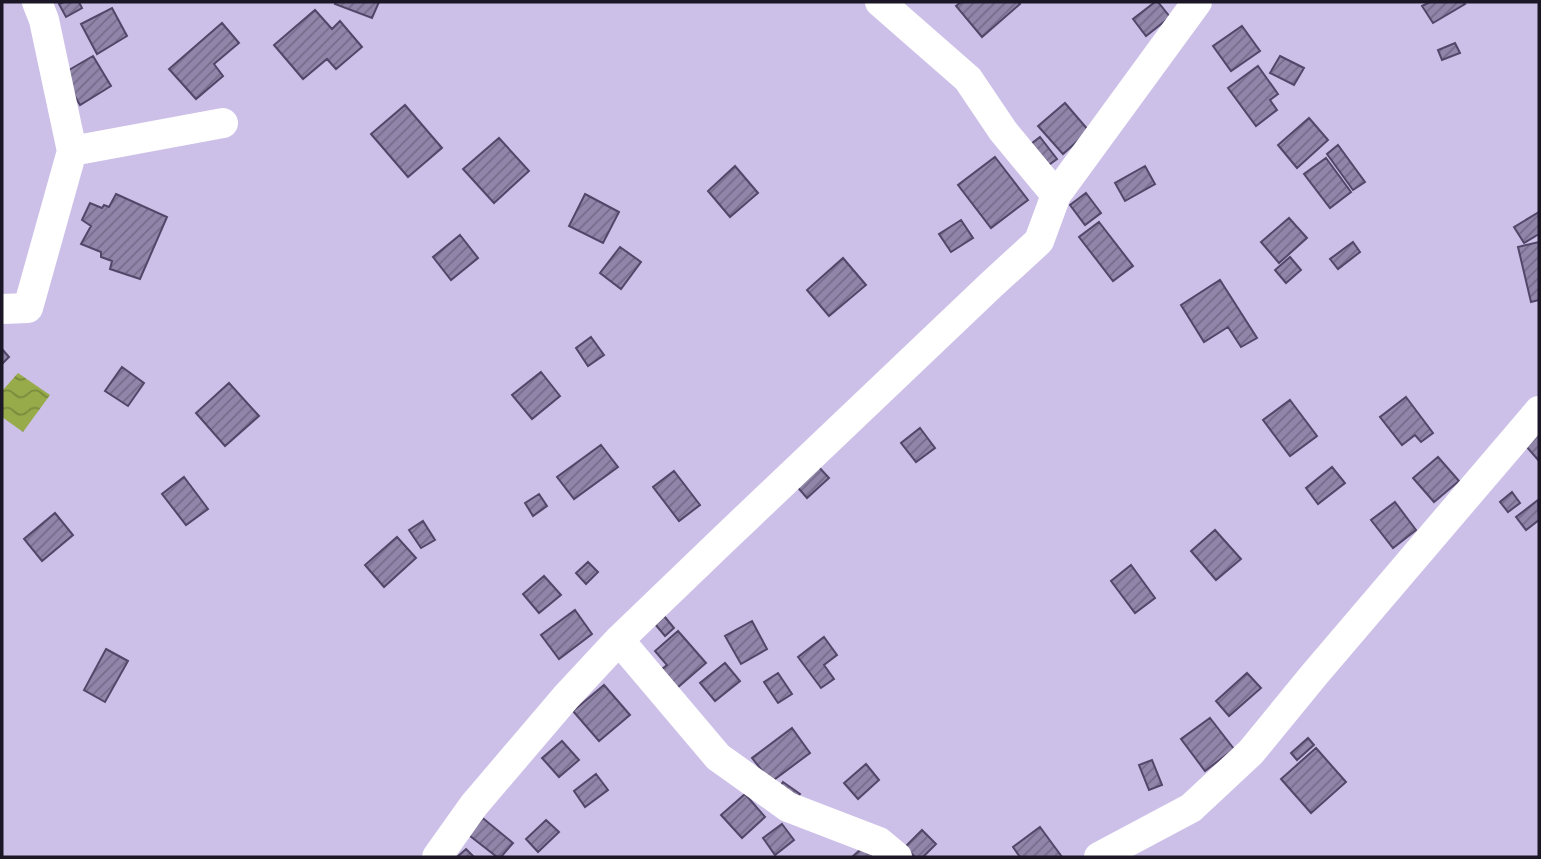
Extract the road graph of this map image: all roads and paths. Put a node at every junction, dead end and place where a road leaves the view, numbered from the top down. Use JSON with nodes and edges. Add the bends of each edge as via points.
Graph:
{"nodes":[{"id":1,"x":37,"y":2,"type":"edge"},
{"id":2,"x":880,"y":2,"type":"edge"},
{"id":3,"x":1196,"y":2,"type":"edge"},
{"id":4,"x":223,"y":123,"type":"dead end"},
{"id":5,"x":72,"y":151,"type":"junction"},
{"id":6,"x":1056,"y":195,"type":"junction"},
{"id":7,"x":2,"y":309,"type":"edge"},
{"id":8,"x":1539,"y":411,"type":"edge"},
{"id":9,"x":620,"y":640,"type":"junction"},
{"id":10,"x":437,"y":857,"type":"edge"},
{"id":11,"x":897,"y":857,"type":"edge"},
{"id":12,"x":1099,"y":857,"type":"edge"}],
"edges":[{"from":1,"to":5,"type":"street"},
{"from":2,"to":6,"type":"street","via":[[968,79],[1003,131]]},
{"from":3,"to":6,"type":"street"},
{"from":4,"to":5,"type":"street"},
{"from":5,"to":7,"type":"street","via":[[28,309]]},
{"from":6,"to":9,"type":"street","via":[[1039,241]]},
{"from":8,"to":12,"type":"street","via":[[1251,752],[1191,808]]},
{"from":9,"to":10,"type":"street","via":[[474,805]]},
{"from":9,"to":11,"type":"street","via":[[718,757],[788,807],[879,842]]}]}
